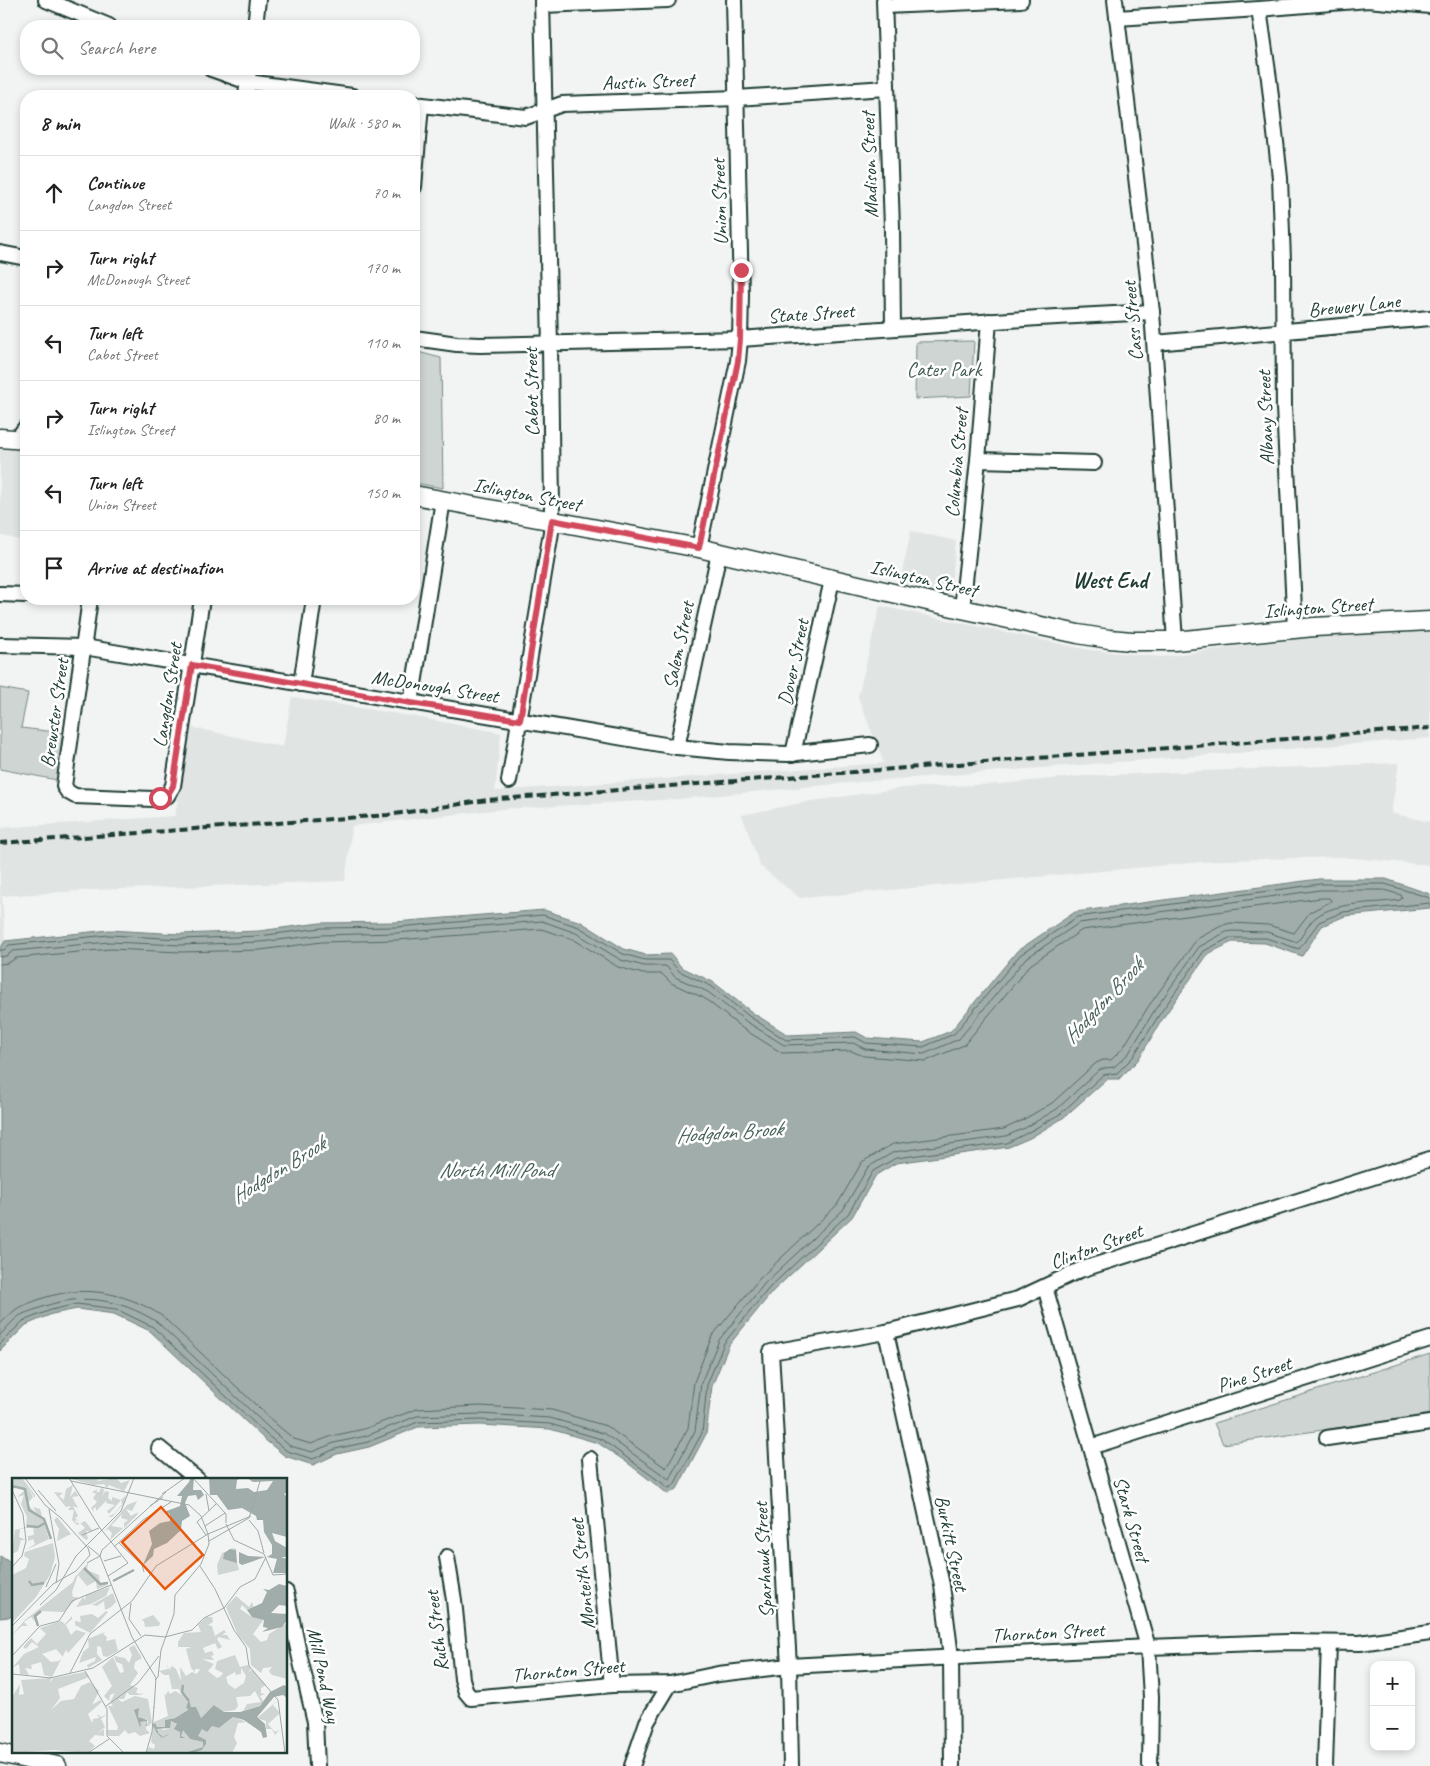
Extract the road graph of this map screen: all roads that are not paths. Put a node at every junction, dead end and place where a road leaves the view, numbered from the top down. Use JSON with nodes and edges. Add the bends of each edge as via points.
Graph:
{"nodes":[{"id":1,"x":46,"y":0,"type":"edge"},
{"id":2,"x":258,"y":0,"type":"edge"},
{"id":3,"x":668,"y":0,"type":"edge"},
{"id":4,"x":734,"y":0,"type":"edge"},
{"id":5,"x":1021,"y":0,"type":"edge"},
{"id":6,"x":1115,"y":0,"type":"edge"},
{"id":7,"x":542,"y":2,"type":"edge"},
{"id":8,"x":950,"y":2,"type":"edge"},
{"id":9,"x":884,"y":3,"type":"edge"},
{"id":10,"x":1430,"y":6,"type":"edge"},
{"id":11,"x":1259,"y":9,"type":"junction"},
{"id":12,"x":1117,"y":18,"type":"junction"},
{"id":13,"x":94,"y":20,"type":"edge"},
{"id":14,"x":256,"y":20,"type":"edge"},
{"id":15,"x":228,"y":75,"type":"edge"},
{"id":16,"x":248,"y":82,"type":"edge"},
{"id":17,"x":886,"y":88,"type":"junction"},
{"id":18,"x":307,"y":90,"type":"edge"},
{"id":19,"x":737,"y":98,"type":"junction"},
{"id":20,"x":420,"y":104,"type":"edge"},
{"id":21,"x":545,"y":110,"type":"junction"},
{"id":22,"x":0,"y":253,"type":"edge"},
{"id":23,"x":20,"y":257,"type":"edge"},
{"id":24,"x":1152,"y":312,"type":"junction"},
{"id":25,"x":1430,"y":318,"type":"edge"},
{"id":26,"x":989,"y":321,"type":"junction"},
{"id":27,"x":893,"y":328,"type":"junction"},
{"id":28,"x":1282,"y":332,"type":"junction"},
{"id":29,"x":420,"y":339,"type":"edge"},
{"id":30,"x":740,"y":339,"type":"junction"},
{"id":31,"x":1155,"y":343,"type":"junction"},
{"id":32,"x":550,"y":344,"type":"junction"},
{"id":33,"x":978,"y":460,"type":"junction"},
{"id":34,"x":1094,"y":463,"type":"dead end"},
{"id":35,"x":420,"y":496,"type":"edge"},
{"id":36,"x":443,"y":500,"type":"junction"},
{"id":37,"x":552,"y":520,"type":"junction"},
{"id":38,"x":699,"y":548,"type":"junction"},
{"id":39,"x":719,"y":553,"type":"junction"},
{"id":40,"x":832,"y":580,"type":"junction"},
{"id":41,"x":0,"y":594,"type":"edge"},
{"id":42,"x":20,"y":595,"type":"edge"},
{"id":43,"x":89,"y":605,"type":"edge"},
{"id":44,"x":201,"y":605,"type":"edge"},
{"id":45,"x":313,"y":605,"type":"edge"},
{"id":46,"x":962,"y":609,"type":"junction"},
{"id":47,"x":1430,"y":621,"type":"edge"},
{"id":48,"x":1295,"y":629,"type":"junction"},
{"id":49,"x":1175,"y":640,"type":"junction"},
{"id":50,"x":0,"y":646,"type":"edge"},
{"id":51,"x":84,"y":647,"type":"junction"},
{"id":52,"x":192,"y":665,"type":"junction"},
{"id":53,"x":301,"y":684,"type":"junction"},
{"id":54,"x":411,"y":703,"type":"junction"},
{"id":55,"x":520,"y":720,"type":"junction"},
{"id":56,"x":870,"y":745,"type":"dead end"},
{"id":57,"x":677,"y":746,"type":"junction"},
{"id":58,"x":793,"y":754,"type":"junction"},
{"id":59,"x":509,"y":781,"type":"dead end"},
{"id":60,"x":167,"y":796,"type":"joint"},
{"id":61,"x":1430,"y":1159,"type":"edge"},
{"id":62,"x":1045,"y":1287,"type":"junction"},
{"id":63,"x":886,"y":1332,"type":"junction"},
{"id":64,"x":1430,"y":1339,"type":"edge"},
{"id":65,"x":771,"y":1352,"type":"joint"},
{"id":66,"x":1430,"y":1423,"type":"edge"},
{"id":67,"x":1327,"y":1438,"type":"dead end"},
{"id":68,"x":1091,"y":1447,"type":"junction"},
{"id":69,"x":159,"y":1448,"type":"dead end"},
{"id":70,"x":590,"y":1459,"type":"dead end"},
{"id":71,"x":196,"y":1478,"type":"edge"},
{"id":72,"x":447,"y":1556,"type":"dead end"},
{"id":73,"x":288,"y":1601,"type":"edge"},
{"id":74,"x":1430,"y":1633,"type":"edge"},
{"id":75,"x":1330,"y":1643,"type":"junction"},
{"id":76,"x":1148,"y":1647,"type":"junction"},
{"id":77,"x":951,"y":1658,"type":"junction"},
{"id":78,"x":789,"y":1666,"type":"junction"},
{"id":79,"x":670,"y":1684,"type":"junction"},
{"id":80,"x":612,"y":1685,"type":"junction"},
{"id":81,"x":471,"y":1698,"type":"joint"},
{"id":82,"x":0,"y":1753,"type":"edge"},
{"id":83,"x":57,"y":1766,"type":"edge"},
{"id":84,"x":317,"y":1766,"type":"edge"},
{"id":85,"x":632,"y":1766,"type":"edge"},
{"id":86,"x":791,"y":1766,"type":"edge"},
{"id":87,"x":952,"y":1766,"type":"edge"},
{"id":88,"x":1150,"y":1766,"type":"edge"},
{"id":89,"x":1325,"y":1766,"type":"edge"}],
"edges":[{"from":1,"to":13,"type":"street"},
{"from":2,"to":14,"type":"street"},
{"from":3,"to":7,"type":"street"},
{"from":4,"to":19,"type":"street","name":"Union Street"},
{"from":5,"to":8,"type":"street"},
{"from":6,"to":12,"type":"street","name":"Cass Street"},
{"from":7,"to":21,"type":"street","name":"Cabot Street"},
{"from":8,"to":9,"type":"street"},
{"from":9,"to":17,"type":"street","name":"Madison Street"},
{"from":10,"to":11,"type":"street","via":[[1368,0]]},
{"from":11,"to":12,"type":"street"},
{"from":11,"to":28,"type":"street","name":"Albany Street","via":[[1280,178]]},
{"from":12,"to":24,"type":"street","name":"Cass Street"},
{"from":15,"to":16,"type":"street"},
{"from":16,"to":18,"type":"street"},
{"from":17,"to":19,"type":"street","name":"Austin Street"},
{"from":17,"to":27,"type":"street","name":"Madison Street"},
{"from":19,"to":21,"type":"street","name":"Austin Street","via":[[562,104]]},
{"from":19,"to":30,"type":"street","name":"Union Street","via":[[742,295]]},
{"from":20,"to":21,"type":"street","name":"Austin Street","via":[[526,117]]},
{"from":21,"to":32,"type":"street","name":"Cabot Street"},
{"from":22,"to":23,"type":"street"},
{"from":24,"to":26,"type":"street","name":"State Street"},
{"from":24,"to":31,"type":"street","name":"Cass Street"},
{"from":25,"to":28,"type":"street","name":"Brewery Lane"},
{"from":26,"to":27,"type":"street","name":"State Street"},
{"from":26,"to":33,"type":"street","name":"Columbia Street"},
{"from":27,"to":30,"type":"street","name":"State Street"},
{"from":28,"to":31,"type":"street"},
{"from":28,"to":48,"type":"street","name":"Albany Street"},
{"from":29,"to":32,"type":"street","name":"State Street","via":[[456,344]]},
{"from":30,"to":32,"type":"street","name":"State Street"},
{"from":30,"to":38,"type":"street","name":"Union Street"},
{"from":31,"to":49,"type":"street","name":"Cass Street"},
{"from":32,"to":37,"type":"street","name":"Cabot Street"},
{"from":33,"to":34,"type":"street"},
{"from":33,"to":46,"type":"street","name":"Columbia Street"},
{"from":35,"to":36,"type":"street","name":"Islington Street"},
{"from":36,"to":37,"type":"street","name":"Islington Street"},
{"from":36,"to":54,"type":"street"},
{"from":37,"to":38,"type":"street","name":"Islington Street"},
{"from":37,"to":55,"type":"street","name":"Cabot Street"},
{"from":38,"to":39,"type":"street","name":"Islington Street"},
{"from":39,"to":40,"type":"street","name":"Islington Street"},
{"from":39,"to":57,"type":"street","name":"Salem Street"},
{"from":40,"to":46,"type":"street","name":"Islington Street"},
{"from":40,"to":58,"type":"street","name":"Dover Street"},
{"from":41,"to":42,"type":"street"},
{"from":43,"to":51,"type":"street","name":"Brewster Street"},
{"from":44,"to":52,"type":"street","name":"Langdon Street"},
{"from":45,"to":53,"type":"street"},
{"from":46,"to":49,"type":"street","name":"Islington Street","via":[[1109,639]]},
{"from":47,"to":48,"type":"street","name":"Islington Street"},
{"from":48,"to":49,"type":"street","name":"Islington Street"},
{"from":50,"to":51,"type":"street","name":"McDonough Street"},
{"from":51,"to":52,"type":"street","name":"McDonough Street"},
{"from":51,"to":60,"type":"street","name":"Brewster Street","via":[[64,782],[66,789],[79,797],[153,799]]},
{"from":52,"to":53,"type":"street","name":"McDonough Street"},
{"from":52,"to":60,"type":"street","name":"Langdon Street","via":[[173,786]]},
{"from":53,"to":54,"type":"street","name":"McDonough Street"},
{"from":54,"to":55,"type":"street","name":"McDonough Street"},
{"from":55,"to":57,"type":"street","name":"McDonough Street"},
{"from":55,"to":59,"type":"street","name":"Cabot Street"},
{"from":56,"to":58,"type":"street","name":"McDonough Street"},
{"from":57,"to":58,"type":"street","name":"McDonough Street"},
{"from":61,"to":62,"type":"street","name":"Clinton Street","via":[[1080,1270]]},
{"from":62,"to":63,"type":"street","name":"Clinton Street","via":[[1018,1299]]},
{"from":62,"to":68,"type":"street","name":"Stark Street"},
{"from":63,"to":65,"type":"street","name":"Clinton Street"},
{"from":63,"to":77,"type":"street","name":"Burkitt Street","via":[[942,1584]]},
{"from":64,"to":68,"type":"street","name":"Pine Street"},
{"from":65,"to":78,"type":"street","name":"Sparhawk Street"},
{"from":66,"to":67,"type":"street"},
{"from":68,"to":76,"type":"street","name":"Stark Street"},
{"from":69,"to":71,"type":"street"},
{"from":70,"to":80,"type":"street","name":"Monteith Street"},
{"from":72,"to":81,"type":"street","name":"Ruth Street","via":[[462,1679]]},
{"from":73,"to":84,"type":"street","name":"Mill Pond Way","via":[[316,1722]]},
{"from":74,"to":75,"type":"street","name":"Thornton Street","via":[[1360,1643]]},
{"from":75,"to":76,"type":"street","name":"Thornton Street"},
{"from":75,"to":89,"type":"street"},
{"from":76,"to":77,"type":"street","name":"Thornton Street"},
{"from":76,"to":88,"type":"street","name":"Stark Street"},
{"from":77,"to":78,"type":"street","name":"Thornton Street"},
{"from":77,"to":87,"type":"street","name":"Burkitt Street"},
{"from":78,"to":79,"type":"street","name":"Thornton Street","via":[[718,1674]]},
{"from":78,"to":86,"type":"street","name":"Sparhawk Street"},
{"from":79,"to":80,"type":"street","name":"Thornton Street"},
{"from":79,"to":85,"type":"street","via":[[647,1722]]},
{"from":80,"to":81,"type":"street","name":"Thornton Street"},
{"from":82,"to":83,"type":"street"}]}
